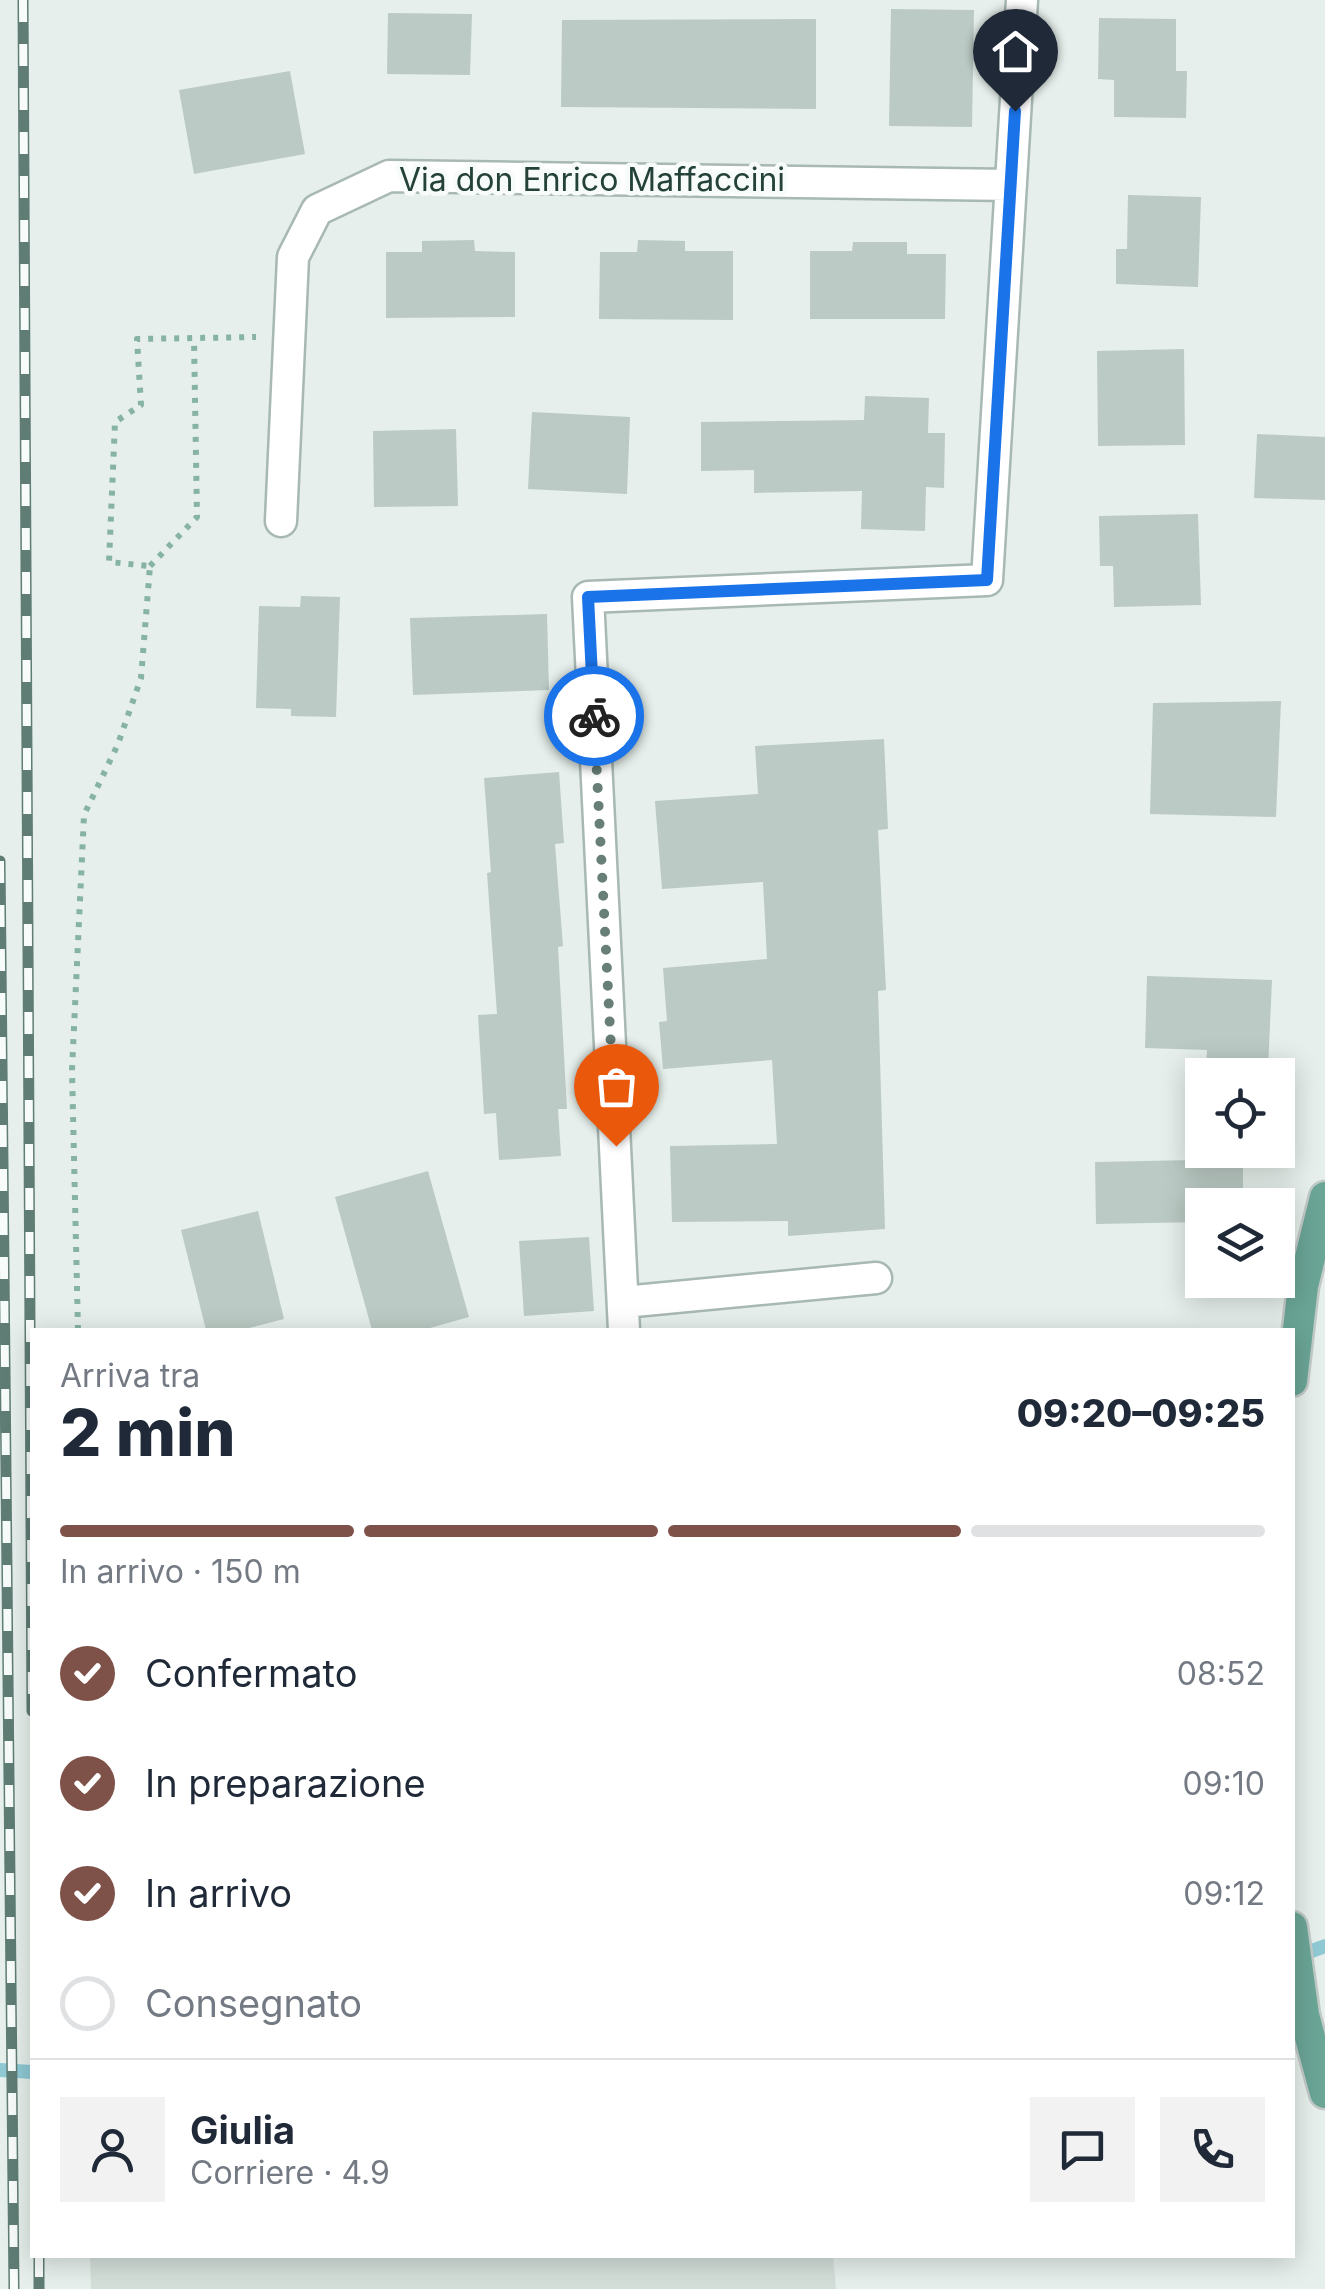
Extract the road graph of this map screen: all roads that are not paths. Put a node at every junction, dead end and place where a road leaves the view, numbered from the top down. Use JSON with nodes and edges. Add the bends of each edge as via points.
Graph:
{"nodes":[{"id":1,"x":1022,"y":0,"type":"edge"},
{"id":2,"x":1011,"y":185,"type":"junction"},
{"id":3,"x":281,"y":521,"type":"dead end"},
{"id":4,"x":1325,"y":1196,"type":"edge"},
{"id":5,"x":876,"y":1278,"type":"dead end"},
{"id":6,"x":624,"y":1316,"type":"edge"},
{"id":7,"x":1295,"y":1355,"type":"edge"},
{"id":8,"x":1295,"y":1948,"type":"edge"},
{"id":9,"x":1325,"y":2093,"type":"edge"}],
"edges":[{"from":1,"to":2,"type":"street"},
{"from":2,"to":3,"type":"street","name":"Via don Enrico Maffaccini","via":[[388,176],[317,210],[293,257]]},
{"from":2,"to":6,"type":"street","via":[[987,580],[588,597]]},
{"from":4,"to":7,"type":"main road"},
{"from":5,"to":6,"type":"street"},
{"from":8,"to":9,"type":"main road"}]}
